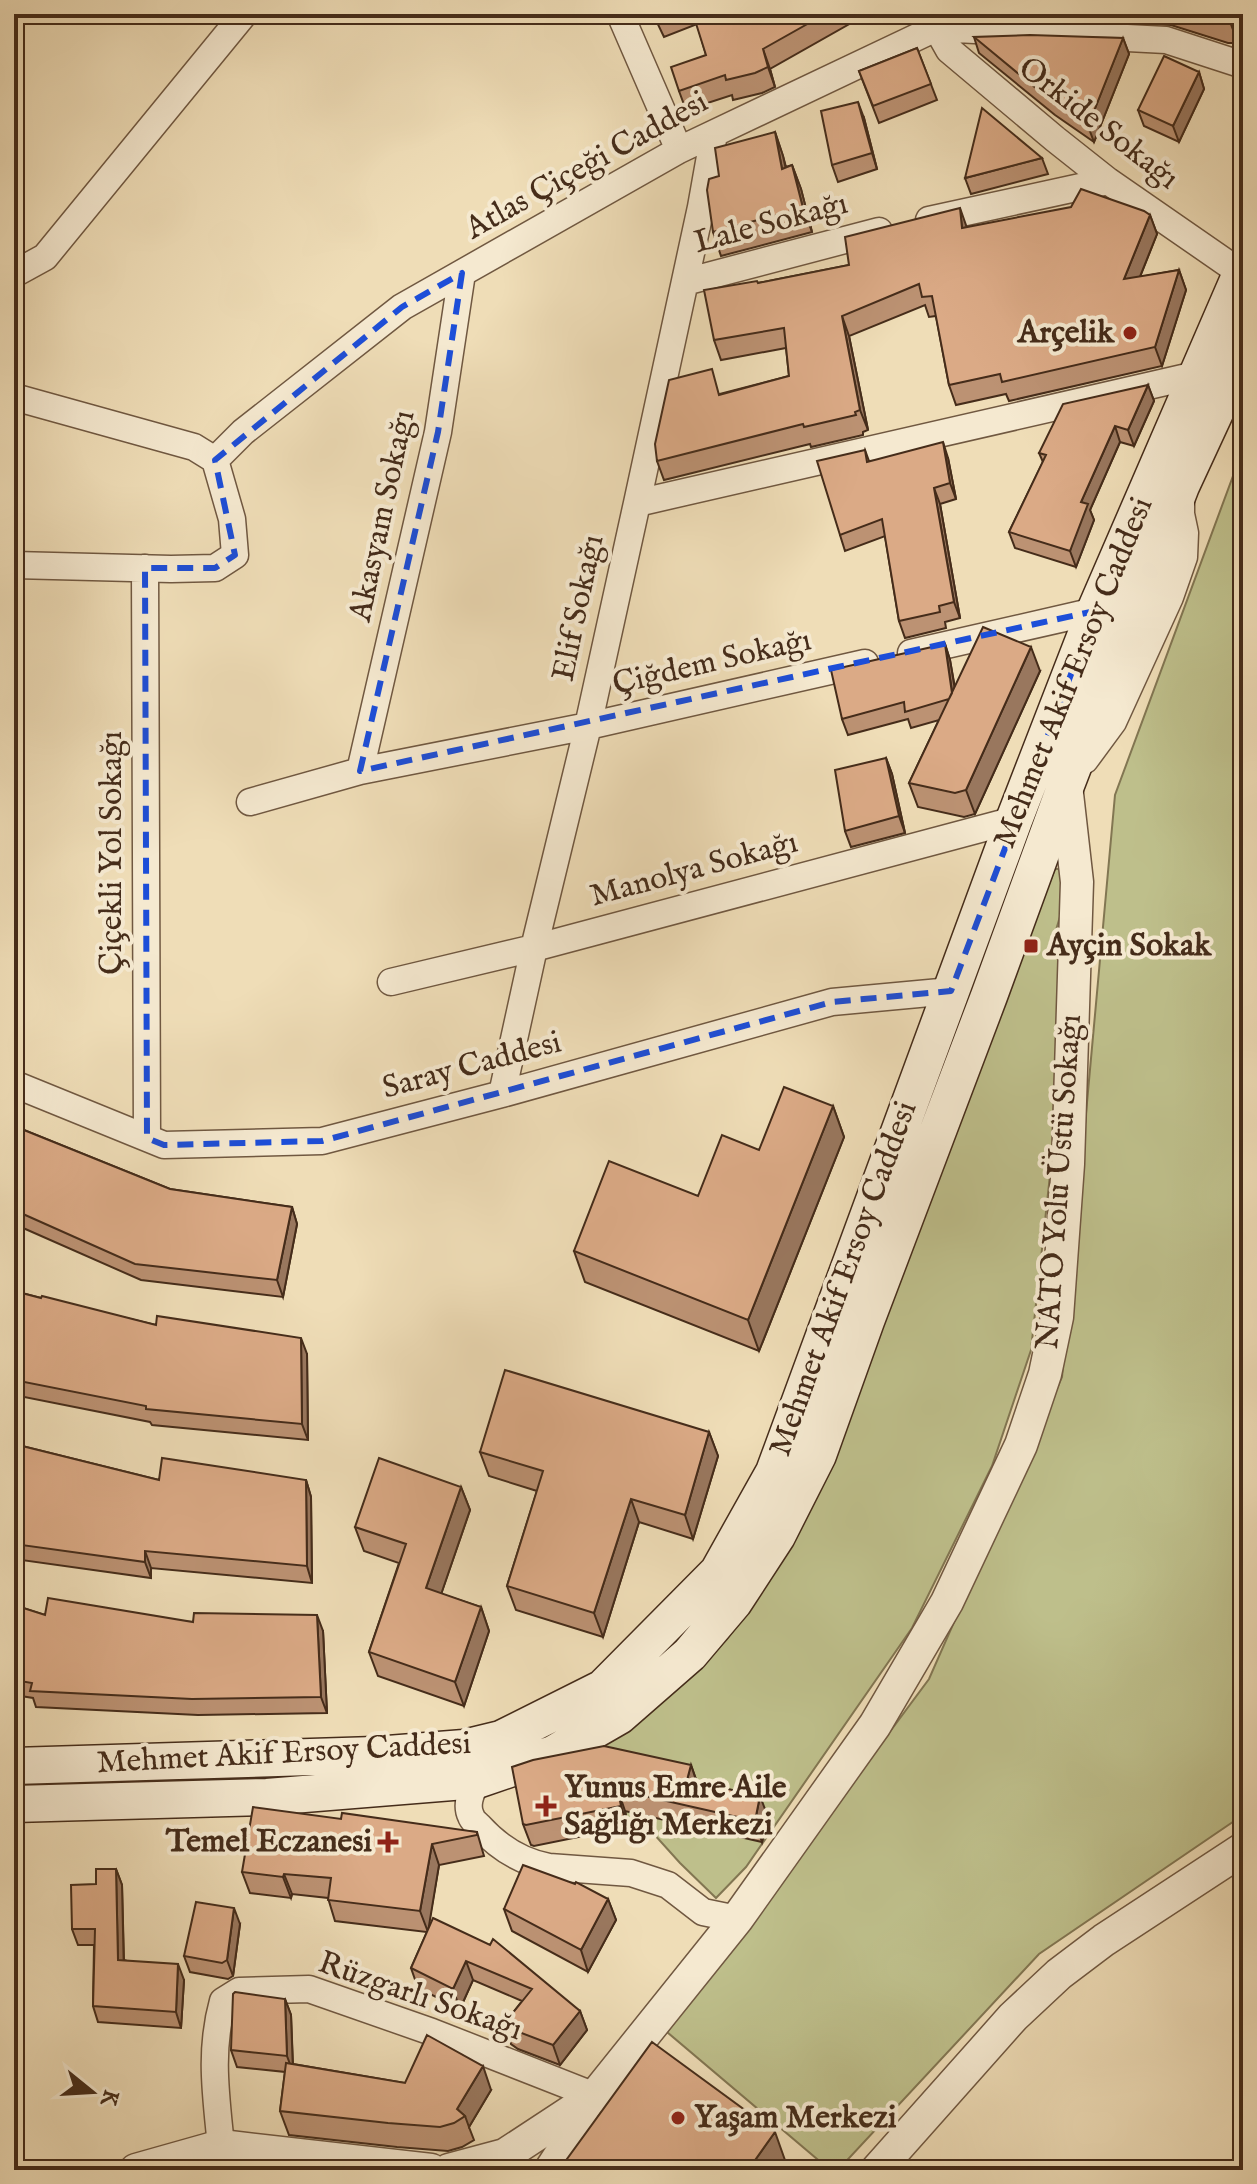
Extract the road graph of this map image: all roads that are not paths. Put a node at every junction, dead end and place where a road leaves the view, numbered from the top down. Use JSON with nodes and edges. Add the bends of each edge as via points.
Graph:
{"nodes":[{"id":1,"x":244,"y":14,"type":"edge"},
{"id":2,"x":620,"y":14,"type":"edge"},
{"id":3,"x":932,"y":21,"type":"edge"},
{"id":4,"x":1036,"y":24,"type":"edge"},
{"id":5,"x":1243,"y":65,"type":"edge"},
{"id":6,"x":714,"y":134,"type":"junction"},
{"id":7,"x":679,"y":150,"type":"junction"},
{"id":8,"x":1108,"y":181,"type":"junction"},
{"id":9,"x":1242,"y":272,"type":"edge"},
{"id":10,"x":462,"y":273,"type":"junction"},
{"id":11,"x":14,"y":274,"type":"edge"},
{"id":12,"x":685,"y":282,"type":"junction"},
{"id":13,"x":1243,"y":352,"type":"edge"},
{"id":14,"x":1196,"y":375,"type":"junction"},
{"id":15,"x":14,"y":397,"type":"edge"},
{"id":16,"x":215,"y":460,"type":"junction"},
{"id":17,"x":637,"y":503,"type":"junction"},
{"id":18,"x":14,"y":565,"type":"edge"},
{"id":19,"x":145,"y":568,"type":"junction"},
{"id":20,"x":1095,"y":611,"type":"junction"},
{"id":21,"x":588,"y":726,"type":"junction"},
{"id":22,"x":360,"y":771,"type":"junction"},
{"id":23,"x":1050,"y":779,"type":"junction"},
{"id":24,"x":250,"y":802,"type":"dead end"},
{"id":25,"x":1014,"y":820,"type":"junction"},
{"id":26,"x":534,"y":948,"type":"junction"},
{"id":27,"x":391,"y":982,"type":"dead end"},
{"id":28,"x":951,"y":991,"type":"junction"},
{"id":29,"x":989,"y":996,"type":"junction"},
{"id":30,"x":14,"y":1084,"type":"edge"},
{"id":31,"x":502,"y":1094,"type":"junction"},
{"id":32,"x":147,"y":1138,"type":"junction"},
{"id":33,"x":470,"y":1764,"type":"junction"},
{"id":34,"x":14,"y":1766,"type":"edge"},
{"id":35,"x":14,"y":1804,"type":"edge"},
{"id":36,"x":1243,"y":1849,"type":"edge"},
{"id":37,"x":737,"y":1919,"type":"junction"},
{"id":38,"x":595,"y":2096,"type":"junction"},
{"id":39,"x":221,"y":2146,"type":"junction"},
{"id":40,"x":136,"y":2170,"type":"edge"},
{"id":41,"x":431,"y":2170,"type":"edge"},
{"id":42,"x":449,"y":2170,"type":"edge"},
{"id":43,"x":547,"y":2170,"type":"edge"},
{"id":44,"x":877,"y":2170,"type":"edge"}],
"edges":[{"from":1,"to":11,"type":"street","via":[[45,257]]},
{"from":2,"to":7,"type":"street"},
{"from":3,"to":4,"type":"street","name":"Atlas Çiçeği Caddesi"},
{"from":3,"to":6,"type":"street","name":"Atlas Çiçeği Caddesi"},
{"from":3,"to":8,"type":"street","name":"Orkide Sokağı","via":[[949,50]]},
{"from":4,"to":5,"type":"street","name":"Atlas Çiçeği Caddesi","via":[[1166,40]]},
{"from":6,"to":7,"type":"street","name":"Atlas Çiçeği Caddesi"},
{"from":6,"to":12,"type":"street","name":"Elif Sokağı"},
{"from":7,"to":10,"type":"street","name":"Atlas Çiçeği Caddesi"},
{"from":8,"to":9,"type":"street","name":"Orkide Sokağı"},
{"from":8,"to":12,"type":"street","name":"Lale Sokağı","via":[[877,231]]},
{"from":9,"to":14,"type":"main road","name":"Mehmet Akif Ersoy Caddesi"},
{"from":10,"to":16,"type":"street","name":"Atlas Çiçeği Caddesi","via":[[402,307]]},
{"from":10,"to":22,"type":"street","name":"Akasyam Sokağı","via":[[438,432]]},
{"from":12,"to":17,"type":"street","name":"Elif Sokağı"},
{"from":13,"to":23,"type":"main road","name":"Mehmet Akif Ersoy Caddesi"},
{"from":14,"to":17,"type":"street"},
{"from":14,"to":20,"type":"main road","name":"Mehmet Akif Ersoy Caddesi"},
{"from":15,"to":16,"type":"street","via":[[194,447]]},
{"from":16,"to":19,"type":"street","via":[[232,519],[235,555],[215,568]]},
{"from":17,"to":21,"type":"street","name":"Elif Sokağı"},
{"from":18,"to":19,"type":"street"},
{"from":19,"to":32,"type":"street","name":"Çiçekli Yol Sokağı"},
{"from":20,"to":21,"type":"street","name":"Çiğdem Sokağı"},
{"from":20,"to":23,"type":"main road","name":"Mehmet Akif Ersoy Caddesi"},
{"from":21,"to":22,"type":"street","name":"Çiğdem Sokağı"},
{"from":21,"to":26,"type":"street","name":"Elif Sokağı"},
{"from":22,"to":24,"type":"street","name":"Çiğdem Sokağı"},
{"from":23,"to":25,"type":"main road","name":"Mehmet Akif Ersoy Caddesi"},
{"from":23,"to":29,"type":"main road","name":"Mehmet Akif Ersoy Caddesi"},
{"from":23,"to":37,"type":"street","name":"NATO Yolu Üstü Sokağı","via":[[1077,882],[1068,1164],[1057,1317],[1045,1374],[1021,1445],[947,1602],[875,1725]]},
{"from":25,"to":26,"type":"street","name":"Manolya Sokağı"},
{"from":25,"to":28,"type":"main road","name":"Mehmet Akif Ersoy Caddesi"},
{"from":26,"to":27,"type":"street","name":"Manolya Sokağı"},
{"from":26,"to":31,"type":"street","name":"Elif Sokağı"},
{"from":28,"to":29,"type":"main road"},
{"from":28,"to":31,"type":"street","name":"Saray Caddesi","via":[[832,1002]]},
{"from":28,"to":33,"type":"main road","name":"Mehmet Akif Ersoy Caddesi","via":[[774,1472],[718,1572],[603,1688],[501,1739]]},
{"from":29,"to":33,"type":"main road","name":"Mehmet Akif Ersoy Caddesi","via":[[818,1455],[769,1549],[734,1602],[690,1654],[619,1716],[553,1754]]},
{"from":30,"to":32,"type":"street","name":"Saray Caddesi"},
{"from":31,"to":32,"type":"street","name":"Saray Caddesi","via":[[322,1141],[164,1145]]},
{"from":33,"to":34,"type":"main road","name":"Mehmet Akif Ersoy Caddesi","via":[[375,1755]]},
{"from":33,"to":35,"type":"main road","name":"Mehmet Akif Ersoy Caddesi","via":[[267,1797]]},
{"from":33,"to":37,"type":"street","via":[[470,1816],[504,1849],[538,1865],[631,1873],[668,1885],[703,1912]]},
{"from":36,"to":44,"type":"street","via":[[1059,1974],[1013,2017]]},
{"from":37,"to":38,"type":"street","name":"NATO Yolu Üstü Sokağı"},
{"from":38,"to":39,"type":"street","name":"Rüzgarlı Sokağı","via":[[309,1989],[239,1991],[223,2001],[216,2027]]},
{"from":38,"to":42,"type":"street","name":"NATO Yolu Üstü Sokağı","via":[[505,2155]]},
{"from":38,"to":43,"type":"street"},
{"from":39,"to":40,"type":"street"},
{"from":39,"to":41,"type":"street"}]}
